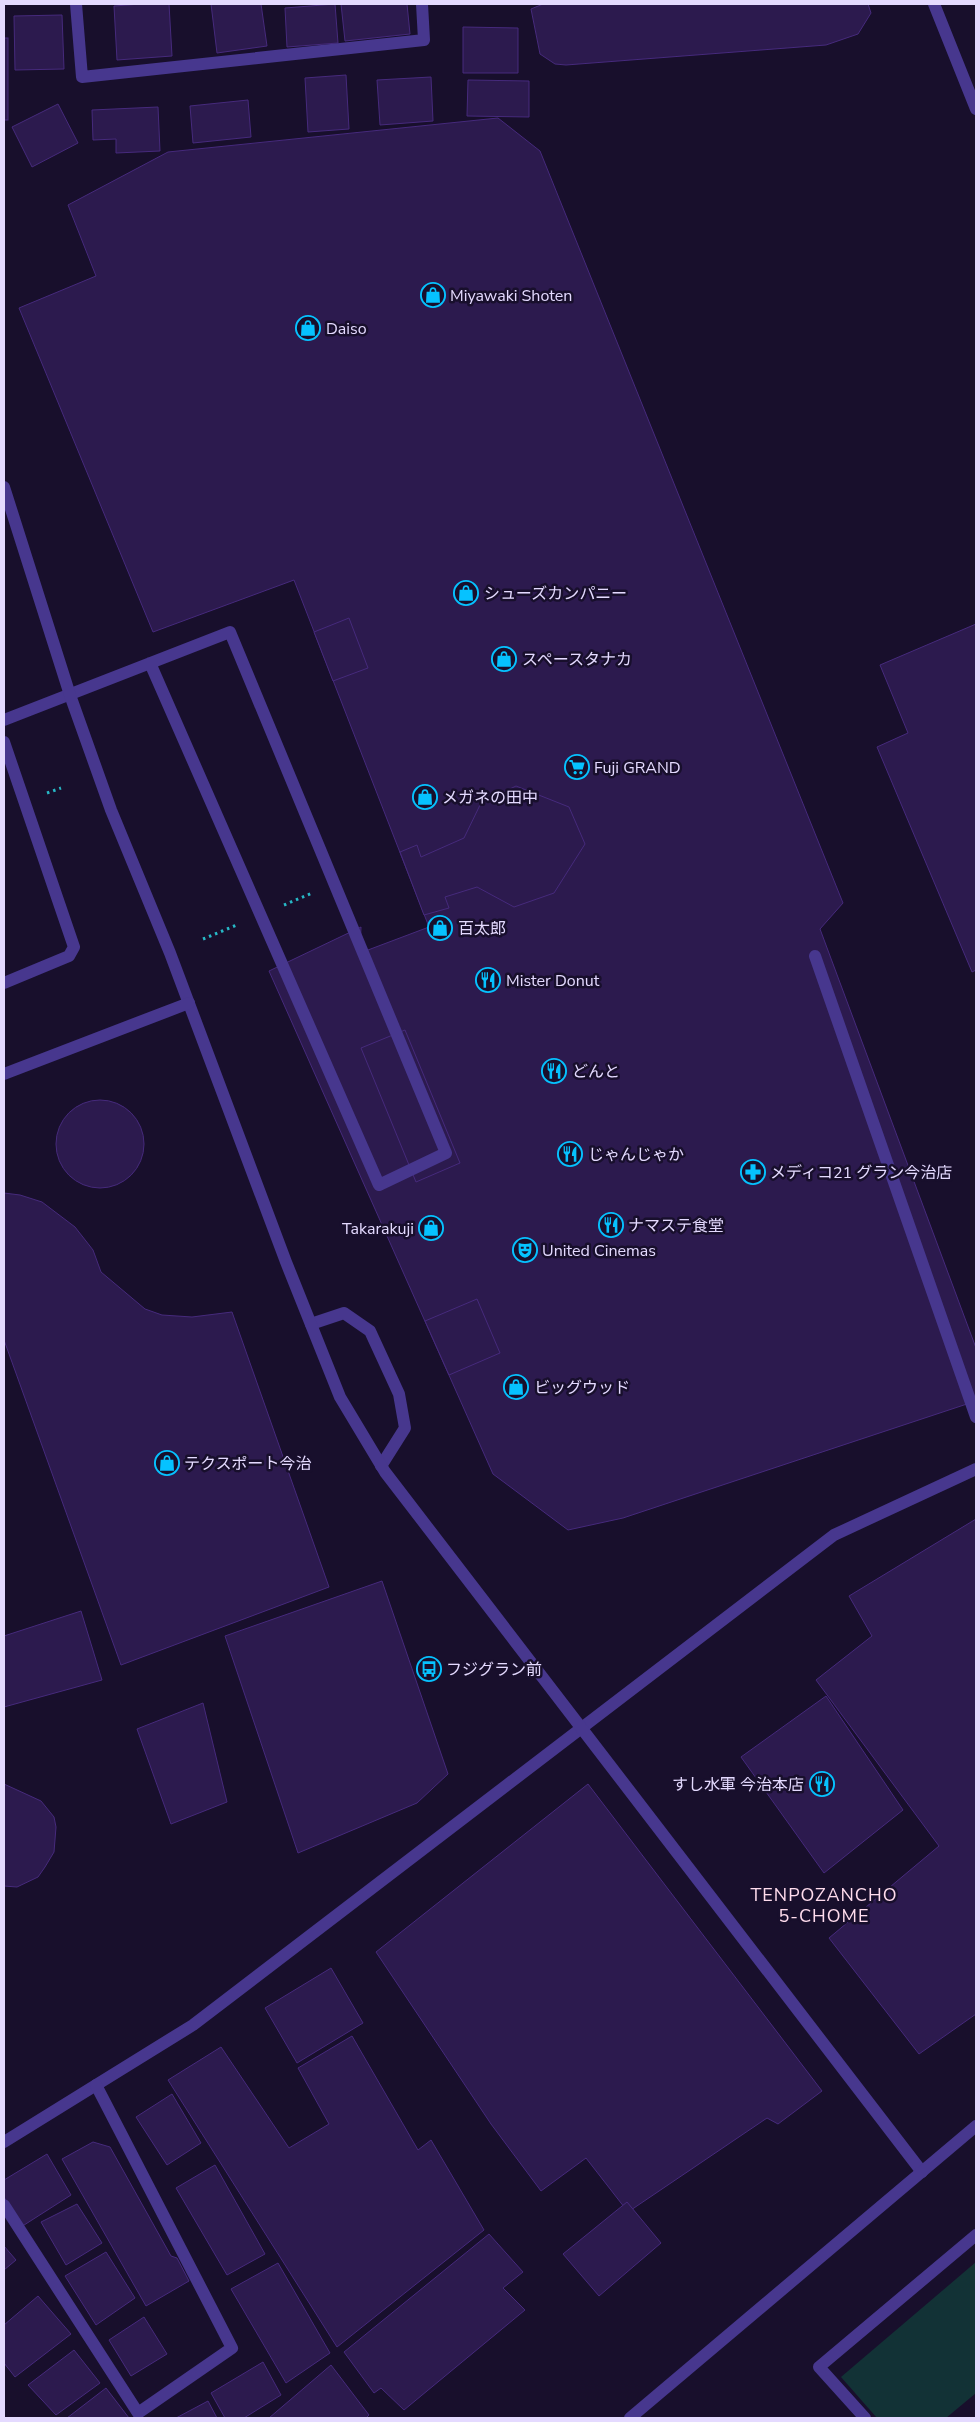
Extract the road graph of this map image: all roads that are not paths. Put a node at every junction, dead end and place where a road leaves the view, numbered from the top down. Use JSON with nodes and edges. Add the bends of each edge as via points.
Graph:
{"nodes":[{"id":1,"x":76,"y":4,"type":"edge"},
{"id":2,"x":422,"y":4,"type":"edge"},
{"id":3,"x":934,"y":4,"type":"edge"},
{"id":4,"x":976,"y":108,"type":"edge"},
{"id":5,"x":4,"y":487,"type":"edge"},
{"id":6,"x":150,"y":663,"type":"junction"},
{"id":7,"x":70,"y":695,"type":"junction"},
{"id":8,"x":4,"y":720,"type":"edge"},
{"id":9,"x":4,"y":742,"type":"edge"},
{"id":10,"x":815,"y":956,"type":"dead end"},
{"id":11,"x":4,"y":982,"type":"edge"},
{"id":12,"x":188,"y":1003,"type":"junction"},
{"id":13,"x":4,"y":1074,"type":"edge"},
{"id":14,"x":311,"y":1324,"type":"junction"},
{"id":15,"x":976,"y":1417,"type":"edge"},
{"id":16,"x":381,"y":1466,"type":"junction"},
{"id":17,"x":976,"y":1469,"type":"edge"},
{"id":18,"x":583,"y":1729,"type":"junction"},
{"id":19,"x":96,"y":2085,"type":"junction"},
{"id":20,"x":976,"y":2126,"type":"edge"},
{"id":21,"x":4,"y":2142,"type":"edge"},
{"id":22,"x":922,"y":2172,"type":"junction"},
{"id":23,"x":4,"y":2205,"type":"edge"},
{"id":24,"x":976,"y":2235,"type":"edge"},
{"id":25,"x":630,"y":2418,"type":"edge"},
{"id":26,"x":865,"y":2418,"type":"edge"}],
"edges":[{"from":1,"to":2,"type":"street","via":[[82,77],[424,40]]},
{"from":3,"to":4,"type":"street"},
{"from":5,"to":7,"type":"street"},
{"from":6,"to":6,"type":"street","via":[[230,632],[446,1153],[380,1185]]},
{"from":6,"to":7,"type":"street"},
{"from":7,"to":8,"type":"street"},
{"from":7,"to":12,"type":"street","via":[[111,810]]},
{"from":9,"to":11,"type":"street","via":[[74,948],[69,956]]},
{"from":10,"to":15,"type":"street"},
{"from":12,"to":13,"type":"street"},
{"from":12,"to":14,"type":"street"},
{"from":14,"to":16,"type":"street","via":[[340,1397]]},
{"from":14,"to":16,"type":"street","via":[[344,1313],[370,1331],[399,1394],[404,1428]]},
{"from":16,"to":18,"type":"street"},
{"from":17,"to":18,"type":"street","via":[[834,1535]]},
{"from":18,"to":19,"type":"street","via":[[192,2025]]},
{"from":18,"to":22,"type":"street"},
{"from":19,"to":21,"type":"street"},
{"from":19,"to":23,"type":"street","via":[[232,2348],[138,2412]]},
{"from":20,"to":22,"type":"street"},
{"from":22,"to":25,"type":"street"},
{"from":24,"to":26,"type":"street","via":[[819,2367]]}]}
